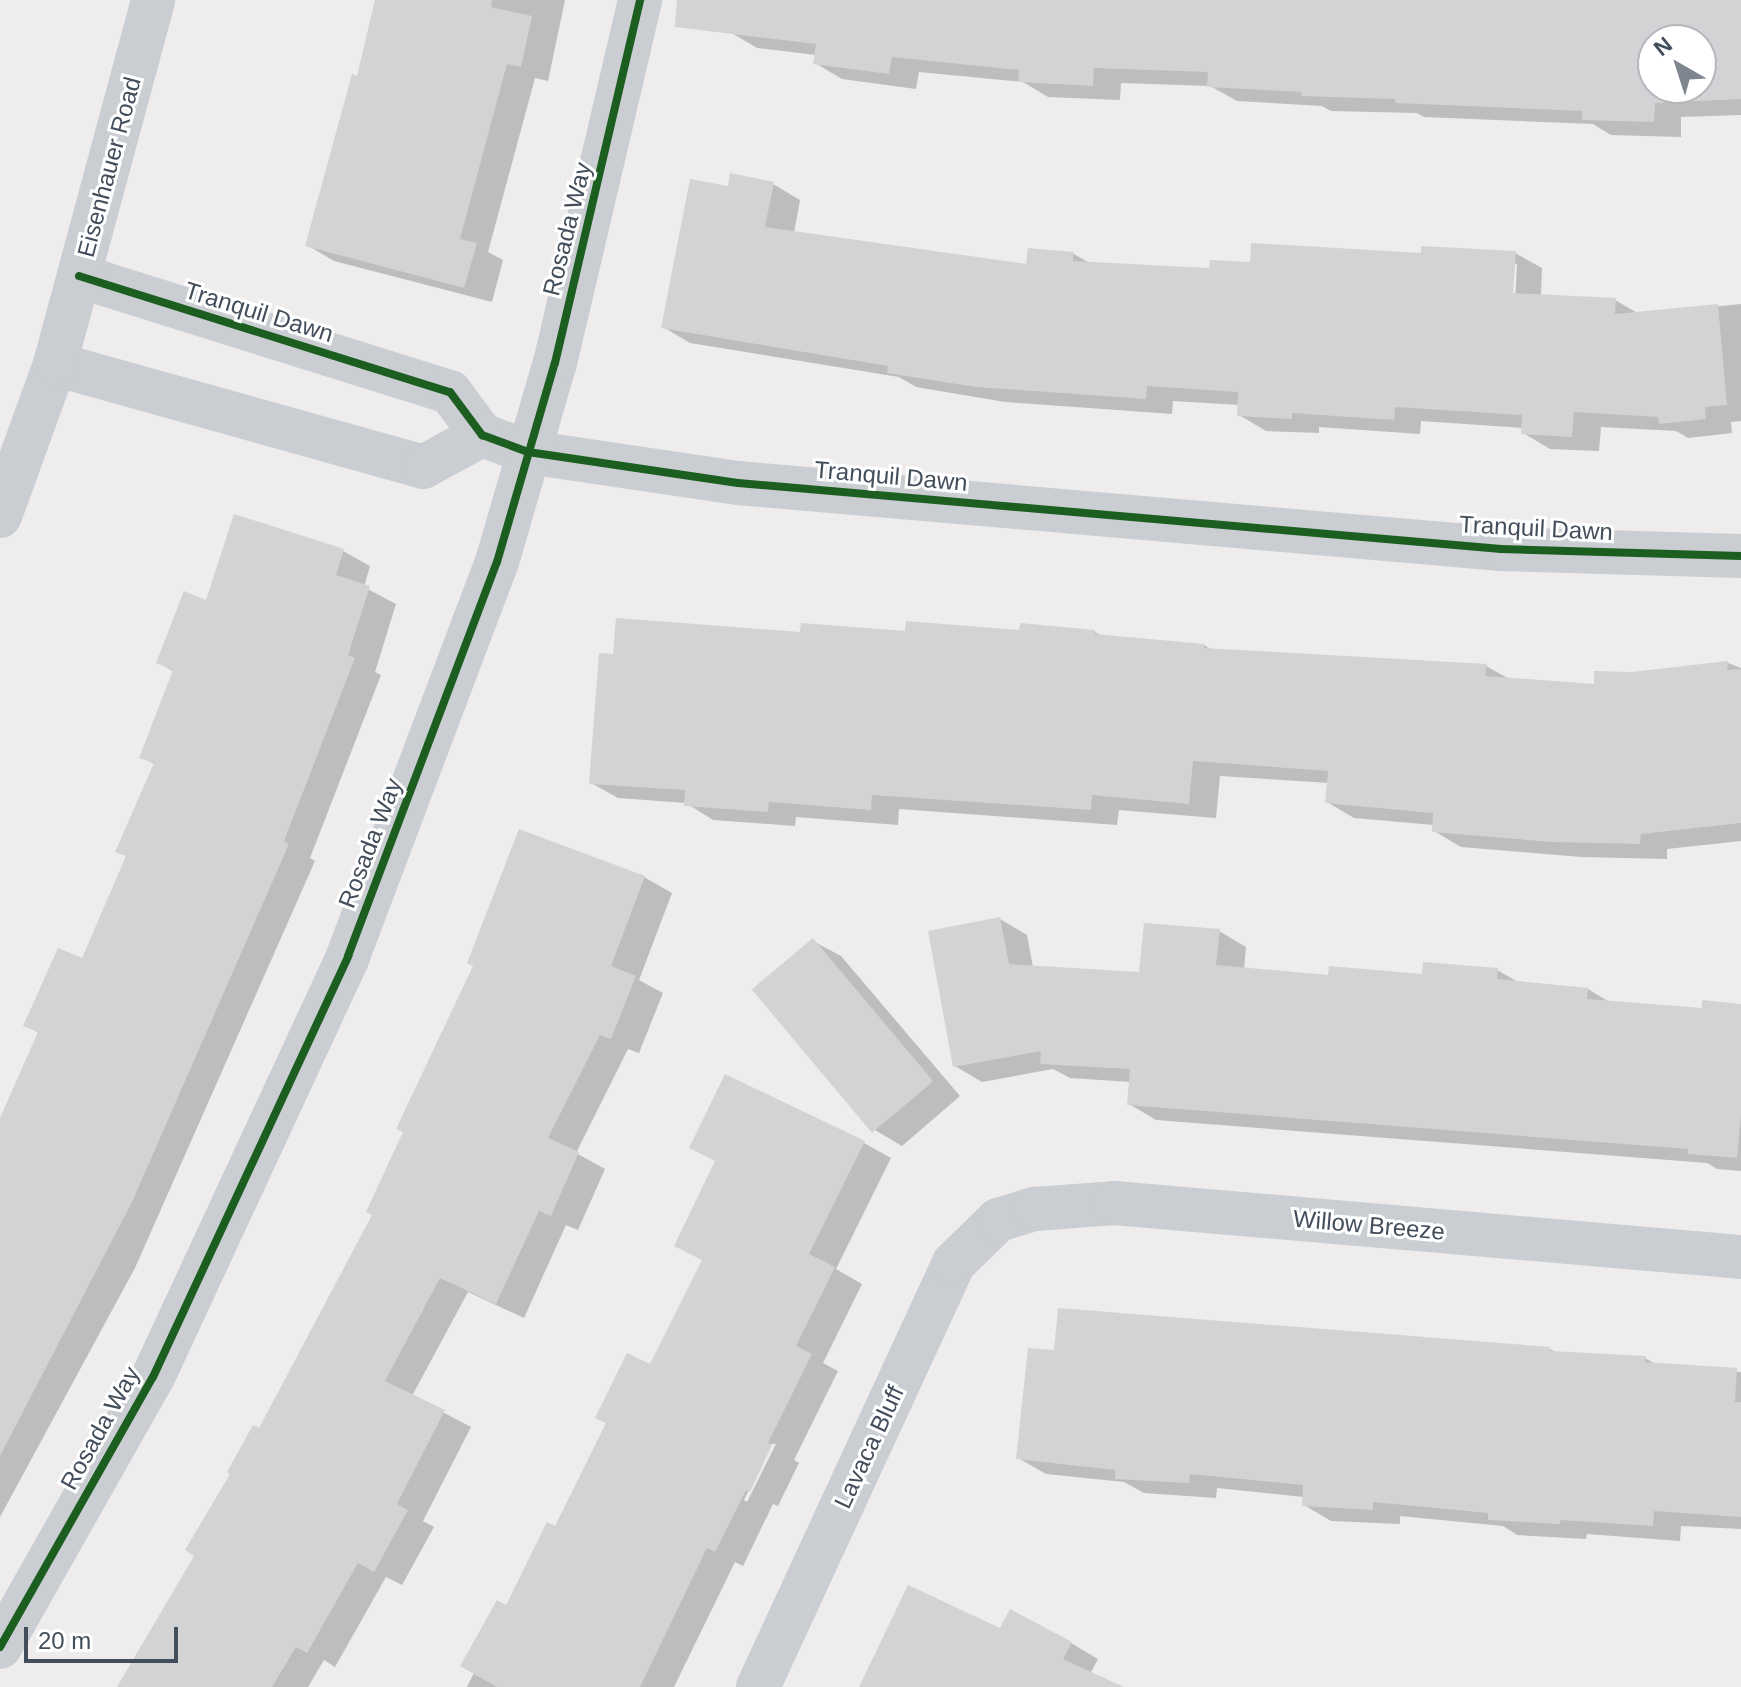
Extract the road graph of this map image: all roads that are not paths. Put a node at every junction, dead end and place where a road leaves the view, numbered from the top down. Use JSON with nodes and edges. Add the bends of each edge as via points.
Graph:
{"nodes":[{"id":1,"x":153,"y":0,"type":"edge"},
{"id":2,"x":640,"y":0,"type":"edge"},
{"id":3,"x":79,"y":276,"type":"junction"},
{"id":4,"x":55,"y":364,"type":"junction"},
{"id":5,"x":482,"y":435,"type":"junction"},
{"id":6,"x":528,"y":452,"type":"junction"},
{"id":7,"x":0,"y":516,"type":"edge"},
{"id":8,"x":1741,"y":556,"type":"edge"},
{"id":9,"x":998,"y":1220,"type":"joint"},
{"id":10,"x":1741,"y":1257,"type":"edge"},
{"id":11,"x":0,"y":1647,"type":"edge"},
{"id":12,"x":758,"y":1687,"type":"edge"}],
"edges":[{"from":1,"to":3,"type":"street","name":"Eisenhauer Road"},
{"from":2,"to":6,"type":"street","name":"Rosada Way","via":[[559,348]]},
{"from":3,"to":4,"type":"street","name":"Eisenhauer Road"},
{"from":3,"to":5,"type":"street","name":"Tranquil Dawn","via":[[450,392]]},
{"from":4,"to":5,"type":"street","via":[[423,467]]},
{"from":4,"to":7,"type":"street","name":"Eisenhauer Road"},
{"from":5,"to":6,"type":"street","name":"Tranquil Dawn"},
{"from":6,"to":8,"type":"street","name":"Tranquil Dawn","via":[[738,483],[1438,544]]},
{"from":6,"to":11,"type":"street","name":"Rosada Way","via":[[497,562],[348,956],[153,1377]]},
{"from":9,"to":10,"type":"street","name":"Willow Breeze","via":[[1035,1209],[1114,1203]]},
{"from":9,"to":12,"type":"street","name":"Lavaca Bluff","via":[[954,1263]]}]}
